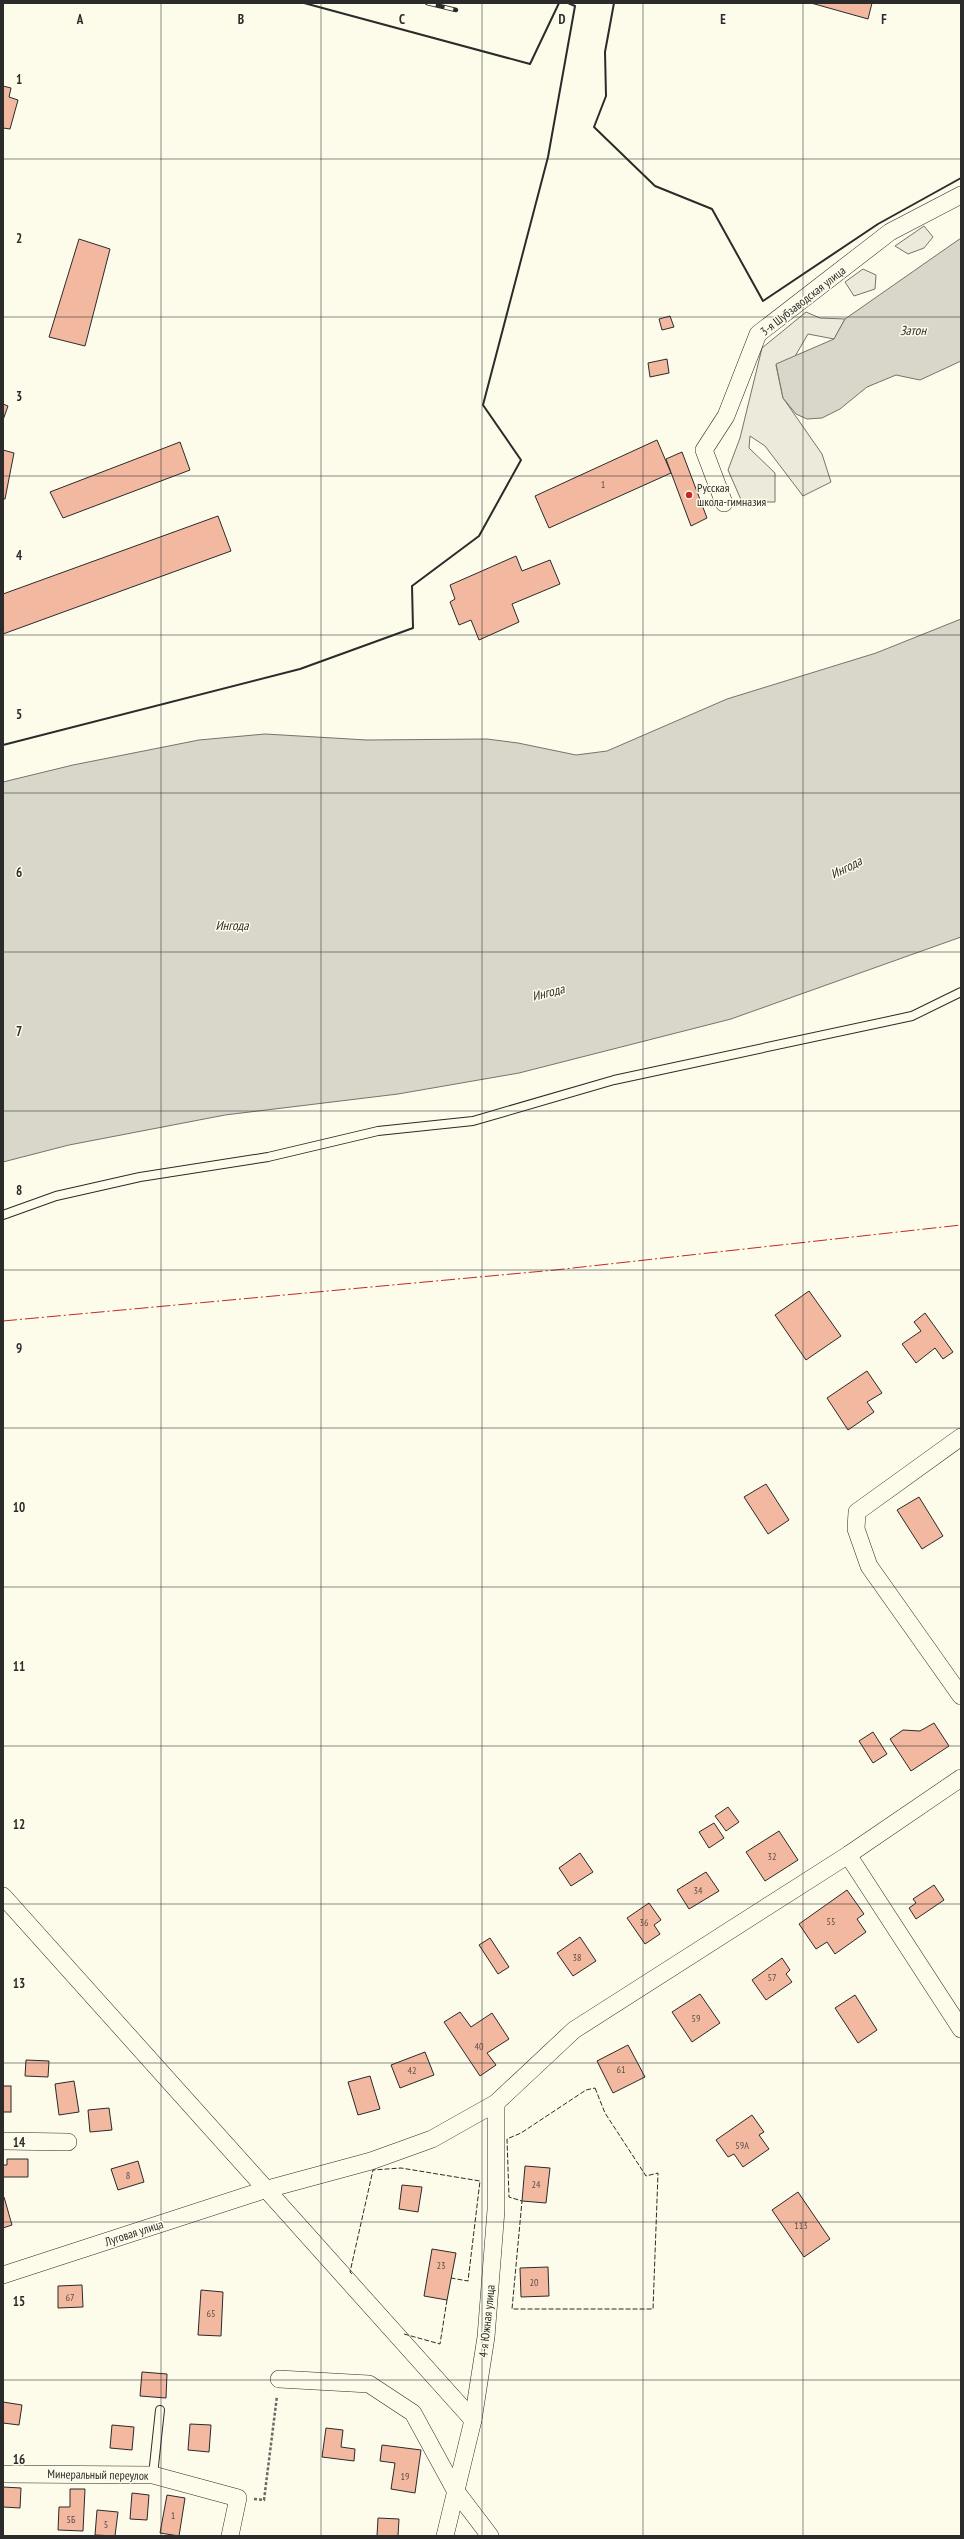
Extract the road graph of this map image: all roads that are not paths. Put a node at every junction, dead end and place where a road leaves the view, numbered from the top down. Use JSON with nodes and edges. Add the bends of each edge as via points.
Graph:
{"nodes":[{"id":1,"x":961,"y":195,"type":"edge"},
{"id":2,"x":724,"y":503,"type":"dead end"},
{"id":3,"x":961,"y":992,"type":"edge"},
{"id":4,"x":3,"y":1215,"type":"edge"},
{"id":5,"x":961,"y":1437,"type":"edge"},
{"id":6,"x":961,"y":1696,"type":"edge"},
{"id":7,"x":961,"y":1778,"type":"edge"},
{"id":8,"x":848,"y":1855,"type":"junction"},
{"id":9,"x":3,"y":1896,"type":"edge"},
{"id":10,"x":961,"y":2030,"type":"edge"},
{"id":11,"x":496,"y":2103,"type":"junction"},
{"id":12,"x":3,"y":2141,"type":"edge"},
{"id":13,"x":68,"y":2142,"type":"dead end"},
{"id":14,"x":264,"y":2190,"type":"junction"},
{"id":15,"x":3,"y":2276,"type":"edge"},
{"id":16,"x":279,"y":2379,"type":"road end"},
{"id":17,"x":160,"y":2410,"type":"dead end"},
{"id":18,"x":473,"y":2420,"type":"junction"},
{"id":19,"x":3,"y":2474,"type":"edge"},
{"id":20,"x":153,"y":2475,"type":"junction"},
{"id":21,"x":455,"y":2490,"type":"junction"},
{"id":22,"x":230,"y":2536,"type":"edge"},
{"id":23,"x":446,"y":2536,"type":"edge"},
{"id":24,"x":490,"y":2536,"type":"edge"}],
"edges":[{"from":1,"to":2,"type":"street","name":"3-я Шубзаводская улица","via":[[890,232],[758,334],[726,416],[704,450]]},
{"from":3,"to":4,"type":"lane","via":[[912,1016],[614,1080],[473,1121],[378,1131],[268,1157],[140,1178],[56,1196]]},
{"from":5,"to":6,"type":"street","via":[[857,1512],[856,1529],[869,1566]]},
{"from":7,"to":8,"type":"street","name":"Луговая улица"},
{"from":8,"to":10,"type":"street"},
{"from":8,"to":11,"type":"street","name":"Луговая улица","via":[[574,2030]]},
{"from":9,"to":14,"type":"street"},
{"from":11,"to":14,"type":"street","name":"Луговая улица","via":[[432,2139],[371,2161]]},
{"from":11,"to":18,"type":"street","name":"4-я Южная улица","via":[[496,2210],[486,2337]]},
{"from":12,"to":13,"type":"street"},
{"from":14,"to":15,"type":"street","name":"Луговая улица"},
{"from":14,"to":18,"type":"street"},
{"from":16,"to":21,"type":"street","via":[[369,2384],[413,2413]]},
{"from":17,"to":20,"type":"lane"},
{"from":18,"to":21,"type":"street","name":"4-я Южная улица"},
{"from":19,"to":20,"type":"street","name":"Минеральный переулок"},
{"from":20,"to":22,"type":"street","name":"Минеральный переулок","via":[[238,2498]]},
{"from":21,"to":23,"type":"street","name":"4-я Южная улица"},
{"from":21,"to":24,"type":"street"}]}
